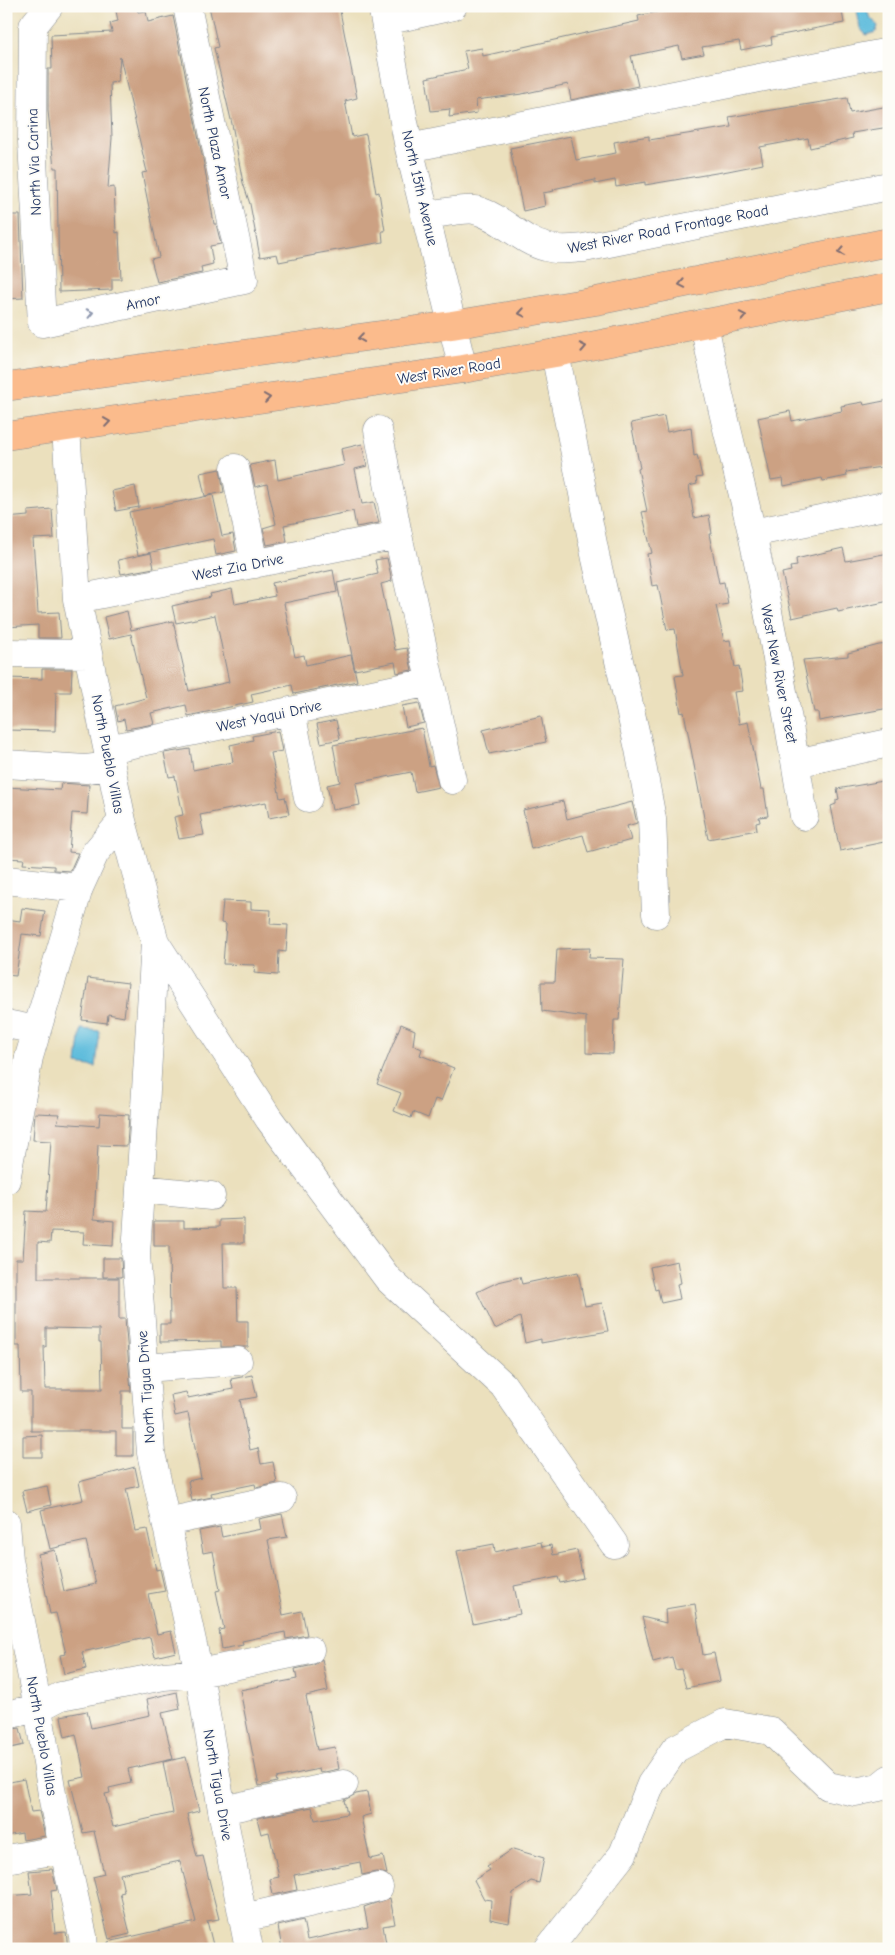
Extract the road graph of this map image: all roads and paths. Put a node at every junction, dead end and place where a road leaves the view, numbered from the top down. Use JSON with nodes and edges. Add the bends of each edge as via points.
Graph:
{"nodes":[{"id":1,"x":49,"y":6,"type":"edge"},
{"id":2,"x":187,"y":6,"type":"edge"},
{"id":3,"x":453,"y":6,"type":"edge"},
{"id":4,"x":384,"y":13,"type":"edge"},
{"id":5,"x":889,"y":52,"type":"edge"},
{"id":6,"x":409,"y":148,"type":"junction"},
{"id":7,"x":889,"y":186,"type":"edge"},
{"id":8,"x":425,"y":215,"type":"junction"},
{"id":9,"x":889,"y":242,"type":"edge"},
{"id":10,"x":244,"y":280,"type":"joint"},
{"id":11,"x":889,"y":288,"type":"edge"},
{"id":12,"x":42,"y":323,"type":"joint"},
{"id":13,"x":704,"y":323,"type":"junction"},
{"id":14,"x":452,"y":325,"type":"junction"},
{"id":15,"x":555,"y":353,"type":"junction"},
{"id":16,"x":463,"y":369,"type":"junction"},
{"id":17,"x":6,"y":387,"type":"edge"},
{"id":18,"x":66,"y":428,"type":"junction"},
{"id":19,"x":378,"y":430,"type":"dead end"},
{"id":20,"x":6,"y":436,"type":"edge"},
{"id":21,"x":235,"y":468,"type":"dead end"},
{"id":22,"x":889,"y":505,"type":"edge"},
{"id":23,"x":752,"y":533,"type":"junction"},
{"id":24,"x":398,"y":535,"type":"junction"},
{"id":25,"x":255,"y":564,"type":"junction"},
{"id":26,"x":77,"y":599,"type":"junction"},
{"id":27,"x":6,"y":652,"type":"edge"},
{"id":28,"x":88,"y":654,"type":"junction"},
{"id":29,"x":430,"y":682,"type":"junction"},
{"id":30,"x":291,"y":711,"type":"junction"},
{"id":31,"x":889,"y":743,"type":"edge"},
{"id":32,"x":109,"y":758,"type":"junction"},
{"id":33,"x":796,"y":763,"type":"junction"},
{"id":34,"x":6,"y":764,"type":"edge"},
{"id":35,"x":452,"y":780,"type":"dead end"},
{"id":36,"x":308,"y":798,"type":"dead end"},
{"id":37,"x":804,"y":816,"type":"dead end"},
{"id":38,"x":122,"y":821,"type":"junction"},
{"id":39,"x":6,"y":880,"type":"edge"},
{"id":40,"x":78,"y":888,"type":"junction"},
{"id":41,"x":656,"y":914,"type":"dead end"},
{"id":42,"x":156,"y":942,"type":"junction"},
{"id":43,"x":6,"y":1024,"type":"edge"},
{"id":44,"x":37,"y":1030,"type":"junction"},
{"id":45,"x":10,"y":1144,"type":"edge"},
{"id":46,"x":6,"y":1180,"type":"edge"},
{"id":47,"x":140,"y":1189,"type":"junction"},
{"id":48,"x":212,"y":1196,"type":"dead end"},
{"id":49,"x":238,"y":1361,"type":"dead end"},
{"id":50,"x":145,"y":1368,"type":"junction"},
{"id":51,"x":282,"y":1498,"type":"dead end"},
{"id":52,"x":166,"y":1522,"type":"junction"},
{"id":53,"x":6,"y":1523,"type":"edge"},
{"id":54,"x":614,"y":1544,"type":"dead end"},
{"id":55,"x":8,"y":1560,"type":"edge"},
{"id":56,"x":310,"y":1650,"type":"dead end"},
{"id":57,"x":199,"y":1673,"type":"junction"},
{"id":58,"x":38,"y":1708,"type":"junction"},
{"id":59,"x":6,"y":1715,"type":"edge"},
{"id":60,"x":889,"y":1779,"type":"edge"},
{"id":61,"x":344,"y":1784,"type":"dead end"},
{"id":62,"x":222,"y":1810,"type":"junction"},
{"id":63,"x":64,"y":1849,"type":"junction"},
{"id":64,"x":6,"y":1859,"type":"edge"},
{"id":65,"x":379,"y":1887,"type":"dead end"},
{"id":66,"x":243,"y":1918,"type":"junction"},
{"id":67,"x":84,"y":1949,"type":"edge"},
{"id":68,"x":249,"y":1949,"type":"edge"},
{"id":69,"x":548,"y":1949,"type":"edge"}],
"edges":[{"from":1,"to":12,"type":"street","name":"North Via Carina","via":[[33,26],[32,142]]},
{"from":2,"to":10,"type":"street","name":"North Plaza Amor"},
{"from":3,"to":4,"type":"street"},
{"from":4,"to":6,"type":"street","name":"North 15th Avenue"},
{"from":5,"to":6,"type":"street"},
{"from":6,"to":8,"type":"street","name":"North 15th Avenue"},
{"from":7,"to":8,"type":"street","name":"West River Road Frontage Road","via":[[584,248],[545,247],[493,217],[473,210]]},
{"from":8,"to":14,"type":"street","name":"North 15th Avenue"},
{"from":9,"to":14,"type":"main road","one_way":true,"via":[[596,301]]},
{"from":12,"to":10,"type":"street","name":"Amor","one_way":true},
{"from":13,"to":11,"type":"main road","name":"West River Road","one_way":true},
{"from":15,"to":13,"type":"main road","name":"West River Road","one_way":true},
{"from":13,"to":23,"type":"street","name":"West New River Street"},
{"from":14,"to":16,"type":"street","name":"North 15th Avenue"},
{"from":14,"to":17,"type":"main road","one_way":true},
{"from":15,"to":16,"type":"main road","name":"West River Road"},
{"from":15,"to":41,"type":"street","via":[[652,819]]},
{"from":18,"to":16,"type":"main road","name":"West River Road","one_way":true},
{"from":18,"to":20,"type":"main road","name":"West River Road"},
{"from":18,"to":26,"type":"street","name":"North Pueblo Villas"},
{"from":19,"to":24,"type":"street"},
{"from":21,"to":25,"type":"street"},
{"from":22,"to":23,"type":"street"},
{"from":23,"to":33,"type":"street","name":"West New River Street"},
{"from":24,"to":25,"type":"street","name":"West Zia Drive"},
{"from":24,"to":29,"type":"street"},
{"from":25,"to":26,"type":"street","name":"West Zia Drive"},
{"from":26,"to":28,"type":"street","name":"North Pueblo Villas"},
{"from":27,"to":28,"type":"street"},
{"from":28,"to":32,"type":"street","name":"North Pueblo Villas"},
{"from":29,"to":30,"type":"street","name":"West Yaqui Drive"},
{"from":29,"to":35,"type":"street"},
{"from":30,"to":32,"type":"street","name":"West Yaqui Drive"},
{"from":30,"to":36,"type":"street"},
{"from":31,"to":33,"type":"street"},
{"from":32,"to":34,"type":"street","name":"West Yaqui Drive","via":[[86,769]]},
{"from":32,"to":38,"type":"street","name":"North Pueblo Villas"},
{"from":33,"to":37,"type":"street","name":"West New River Street"},
{"from":38,"to":40,"type":"street","name":"North Pueblo Villas","via":[[95,853]]},
{"from":38,"to":42,"type":"street","name":"North Tigua Drive"},
{"from":39,"to":40,"type":"street"},
{"from":40,"to":44,"type":"street","name":"North Pueblo Villas"},
{"from":42,"to":47,"type":"street","name":"North Tigua Drive"},
{"from":42,"to":54,"type":"street","via":[[269,1119],[388,1280],[503,1385]]},
{"from":43,"to":44,"type":"street"},
{"from":44,"to":45,"type":"street","name":"North Pueblo Villas"},
{"from":45,"to":46,"type":"street","name":"North Pueblo Villas"},
{"from":47,"to":48,"type":"street"},
{"from":47,"to":50,"type":"street","name":"North Tigua Drive","via":[[136,1255]]},
{"from":49,"to":50,"type":"street"},
{"from":50,"to":52,"type":"street","name":"North Tigua Drive","via":[[151,1453]]},
{"from":51,"to":52,"type":"street"},
{"from":52,"to":57,"type":"street","name":"North Tigua Drive"},
{"from":53,"to":55,"type":"street","name":"North Pueblo Villas"},
{"from":55,"to":58,"type":"street","name":"North Pueblo Villas"},
{"from":56,"to":57,"type":"street"},
{"from":57,"to":58,"type":"street","via":[[164,1676],[61,1696]]},
{"from":57,"to":62,"type":"street","name":"North Tigua Drive"},
{"from":58,"to":59,"type":"street"},
{"from":58,"to":63,"type":"street","name":"North Pueblo Villas"},
{"from":60,"to":69,"type":"street","via":[[879,1786],[855,1792],[828,1786],[770,1731],[725,1723],[675,1748],[651,1784],[623,1854]]},
{"from":61,"to":62,"type":"street"},
{"from":62,"to":66,"type":"street","name":"North Tigua Drive"},
{"from":63,"to":64,"type":"street"},
{"from":63,"to":67,"type":"street","name":"North Pueblo Villas"},
{"from":65,"to":66,"type":"street"},
{"from":66,"to":68,"type":"street","name":"North Tigua Drive"}]}
